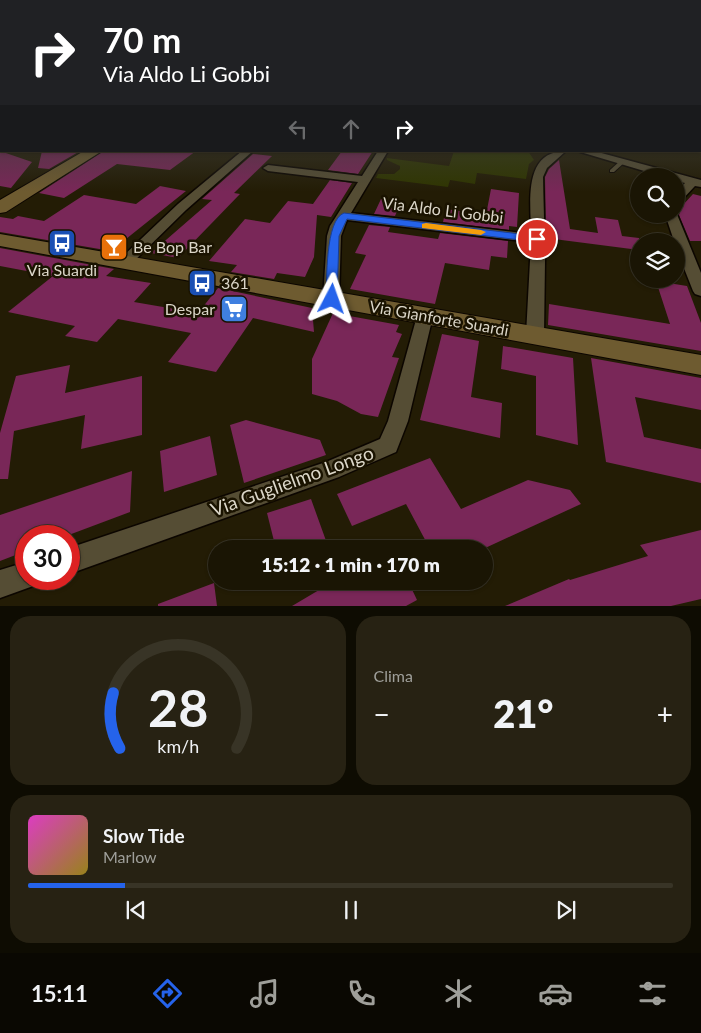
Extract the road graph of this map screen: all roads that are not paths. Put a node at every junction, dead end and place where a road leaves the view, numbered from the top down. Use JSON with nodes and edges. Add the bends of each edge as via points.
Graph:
{"nodes":[{"id":1,"x":93,"y":152,"type":"edge"},
{"id":2,"x":247,"y":152,"type":"edge"},
{"id":3,"x":382,"y":152,"type":"edge"},
{"id":4,"x":560,"y":152,"type":"edge"},
{"id":5,"x":586,"y":152,"type":"edge"},
{"id":6,"x":622,"y":162,"type":"junction"},
{"id":7,"x":268,"y":168,"type":"dead end"},
{"id":8,"x":643,"y":168,"type":"edge"},
{"id":9,"x":612,"y":171,"type":"dead end"},
{"id":10,"x":366,"y":180,"type":"junction"},
{"id":11,"x":697,"y":183,"type":"edge"},
{"id":12,"x":685,"y":192,"type":"edge"},
{"id":13,"x":4,"y":204,"type":"edge"},
{"id":14,"x":344,"y":216,"type":"junction"},
{"id":15,"x":673,"y":223,"type":"edge"},
{"id":16,"x":537,"y":239,"type":"junction"},
{"id":17,"x":1,"y":240,"type":"edge"},
{"id":18,"x":125,"y":262,"type":"junction"},
{"id":19,"x":701,"y":290,"type":"edge"},
{"id":20,"x":332,"y":299,"type":"junction"},
{"id":21,"x":425,"y":316,"type":"junction"},
{"id":22,"x":535,"y":335,"type":"junction"},
{"id":23,"x":701,"y":365,"type":"edge"},
{"id":24,"x":80,"y":557,"type":"edge"},
{"id":25,"x":15,"y":579,"type":"edge"},
{"id":26,"x":0,"y":584,"type":"edge"}],
"edges":[{"from":1,"to":13,"type":"street"},
{"from":2,"to":18,"type":"street","via":[[182,207]]},
{"from":3,"to":10,"type":"street"},
{"from":4,"to":16,"type":"street","via":[[542,166],[537,177]]},
{"from":5,"to":6,"type":"street"},
{"from":6,"to":8,"type":"street"},
{"from":6,"to":9,"type":"lane"},
{"from":7,"to":10,"type":"street"},
{"from":10,"to":14,"type":"street"},
{"from":11,"to":12,"type":"street"},
{"from":14,"to":16,"type":"street","name":"Via Aldo Li Gobbi"},
{"from":14,"to":20,"type":"street","via":[[334,236]]},
{"from":15,"to":19,"type":"street"},
{"from":16,"to":22,"type":"street"},
{"from":17,"to":18,"type":"street","name":"Via Gianforte Suardi"},
{"from":18,"to":20,"type":"street","name":"Via Gianforte Suardi"},
{"from":20,"to":21,"type":"street","name":"Via Gianforte Suardi"},
{"from":21,"to":22,"type":"street","name":"Via Gianforte Suardi"},
{"from":21,"to":24,"type":"street","name":"Via Guglielmo Longo","via":[[398,421],[388,445],[331,470]]},
{"from":22,"to":23,"type":"street","name":"Via Gianforte Suardi"},
{"from":25,"to":26,"type":"street"}]}
